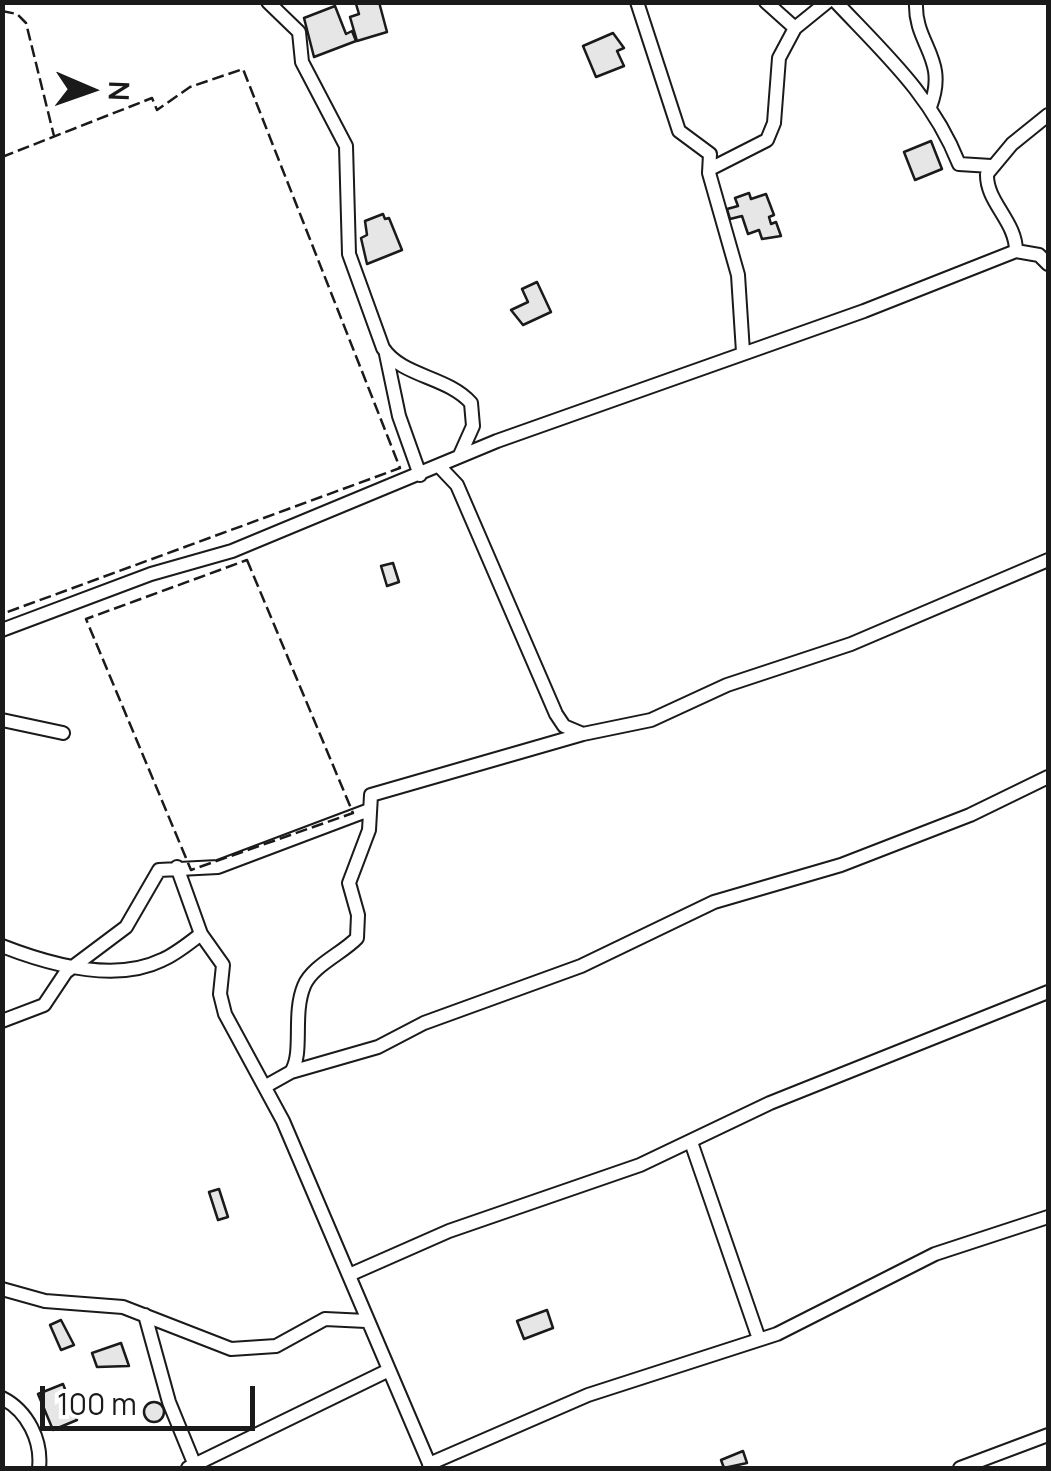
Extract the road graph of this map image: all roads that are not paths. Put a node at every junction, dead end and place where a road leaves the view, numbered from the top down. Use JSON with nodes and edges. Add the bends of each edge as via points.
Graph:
{"nodes":[{"id":1,"x":268,"y":2,"type":"edge"},
{"id":2,"x":637,"y":2,"type":"edge"},
{"id":3,"x":766,"y":2,"type":"edge"},
{"id":4,"x":827,"y":2,"type":"edge"},
{"id":5,"x":836,"y":2,"type":"edge"},
{"id":6,"x":916,"y":2,"type":"edge"},
{"id":7,"x":795,"y":28,"type":"junction"},
{"id":8,"x":930,"y":107,"type":"junction"},
{"id":9,"x":1048,"y":115,"type":"edge"},
{"id":10,"x":991,"y":166,"type":"junction"},
{"id":11,"x":710,"y":169,"type":"junction"},
{"id":12,"x":1016,"y":251,"type":"junction"},
{"id":13,"x":1048,"y":264,"type":"edge"},
{"id":14,"x":743,"y":352,"type":"junction"},
{"id":15,"x":386,"y":354,"type":"junction"},
{"id":16,"x":459,"y":456,"type":"junction"},
{"id":17,"x":438,"y":466,"type":"junction"},
{"id":18,"x":420,"y":474,"type":"junction"},
{"id":19,"x":1048,"y":560,"type":"edge"},
{"id":20,"x":2,"y":630,"type":"edge"},
{"id":21,"x":2,"y":720,"type":"edge"},
{"id":22,"x":560,"y":722,"type":"junction"},
{"id":23,"x":64,"y":733,"type":"dead end"},
{"id":24,"x":583,"y":734,"type":"junction"},
{"id":25,"x":554,"y":744,"type":"junction"},
{"id":26,"x":1046,"y":783,"type":"edge"},
{"id":27,"x":368,"y":810,"type":"junction"},
{"id":28,"x":176,"y":867,"type":"junction"},
{"id":29,"x":202,"y":934,"type":"junction"},
{"id":30,"x":2,"y":946,"type":"edge"},
{"id":31,"x":74,"y":966,"type":"junction"},
{"id":32,"x":1048,"y":992,"type":"edge"},
{"id":33,"x":2,"y":1022,"type":"edge"},
{"id":34,"x":291,"y":1072,"type":"junction"},
{"id":35,"x":266,"y":1086,"type":"junction"},
{"id":36,"x":691,"y":1142,"type":"junction"},
{"id":37,"x":1048,"y":1217,"type":"edge"},
{"id":38,"x":349,"y":1275,"type":"junction"},
{"id":39,"x":2,"y":1290,"type":"edge"},
{"id":40,"x":145,"y":1316,"type":"junction"},
{"id":41,"x":366,"y":1321,"type":"junction"},
{"id":42,"x":759,"y":1340,"type":"junction"},
{"id":43,"x":386,"y":1371,"type":"junction"},
{"id":44,"x":2,"y":1398,"type":"edge"},
{"id":45,"x":1048,"y":1435,"type":"edge"},
{"id":46,"x":430,"y":1466,"type":"edge"},
{"id":47,"x":39,"y":1468,"type":"edge"},
{"id":48,"x":193,"y":1468,"type":"edge"},
{"id":49,"x":960,"y":1468,"type":"edge"}],
"edges":[{"from":1,"to":15,"type":"street","via":[[299,32],[302,62],[345,141],[349,254]]},
{"from":2,"to":11,"type":"street","via":[[678,131],[705,148]]},
{"from":3,"to":7,"type":"street"},
{"from":4,"to":7,"type":"street"},
{"from":5,"to":8,"type":"street"},
{"from":6,"to":8,"type":"street","via":[[918,26],[938,73]]},
{"from":7,"to":11,"type":"street","via":[[778,58],[767,140]]},
{"from":8,"to":10,"type":"street","via":[[959,164]]},
{"from":9,"to":10,"type":"street"},
{"from":10,"to":12,"type":"street","via":[[989,190],[1013,231]]},
{"from":11,"to":14,"type":"street","via":[[738,275]]},
{"from":12,"to":13,"type":"street"},
{"from":12,"to":14,"type":"street"},
{"from":14,"to":16,"type":"street"},
{"from":15,"to":16,"type":"street","via":[[471,403],[473,426]]},
{"from":15,"to":18,"type":"street","via":[[398,416]]},
{"from":16,"to":17,"type":"street"},
{"from":17,"to":18,"type":"street"},
{"from":17,"to":22,"type":"street","via":[[457,485]]},
{"from":18,"to":20,"type":"street","via":[[232,551]]},
{"from":19,"to":24,"type":"street","via":[[651,720]]},
{"from":21,"to":23,"type":"street"},
{"from":22,"to":24,"type":"street"},
{"from":22,"to":25,"type":"street"},
{"from":24,"to":25,"type":"street"},
{"from":25,"to":27,"type":"street","via":[[374,791]]},
{"from":26,"to":34,"type":"street","via":[[841,865],[714,902],[581,966],[378,1046]]},
{"from":27,"to":28,"type":"street","via":[[218,867]]},
{"from":27,"to":34,"type":"street","via":[[369,830],[349,882],[358,938],[306,981],[295,1021],[300,1053]]},
{"from":28,"to":29,"type":"street"},
{"from":28,"to":31,"type":"street","via":[[153,874],[126,926]]},
{"from":29,"to":31,"type":"street","via":[[164,960],[138,968]]},
{"from":29,"to":35,"type":"street","via":[[223,965],[225,1014]]},
{"from":30,"to":31,"type":"street"},
{"from":31,"to":33,"type":"street","via":[[44,1005]]},
{"from":32,"to":36,"type":"street"},
{"from":34,"to":35,"type":"street"},
{"from":35,"to":38,"type":"street"},
{"from":36,"to":38,"type":"street"},
{"from":36,"to":42,"type":"street"},
{"from":37,"to":42,"type":"street","via":[[934,1254],[822,1315]]},
{"from":38,"to":41,"type":"street"},
{"from":39,"to":40,"type":"street","via":[[124,1307]]},
{"from":40,"to":41,"type":"street","via":[[206,1342],[260,1350],[326,1319]]},
{"from":40,"to":48,"type":"street"},
{"from":41,"to":43,"type":"street"},
{"from":42,"to":46,"type":"street","via":[[588,1395]]},
{"from":43,"to":46,"type":"street"},
{"from":43,"to":48,"type":"street"},
{"from":44,"to":47,"type":"street","via":[[23,1413]]},
{"from":45,"to":49,"type":"street"}]}
